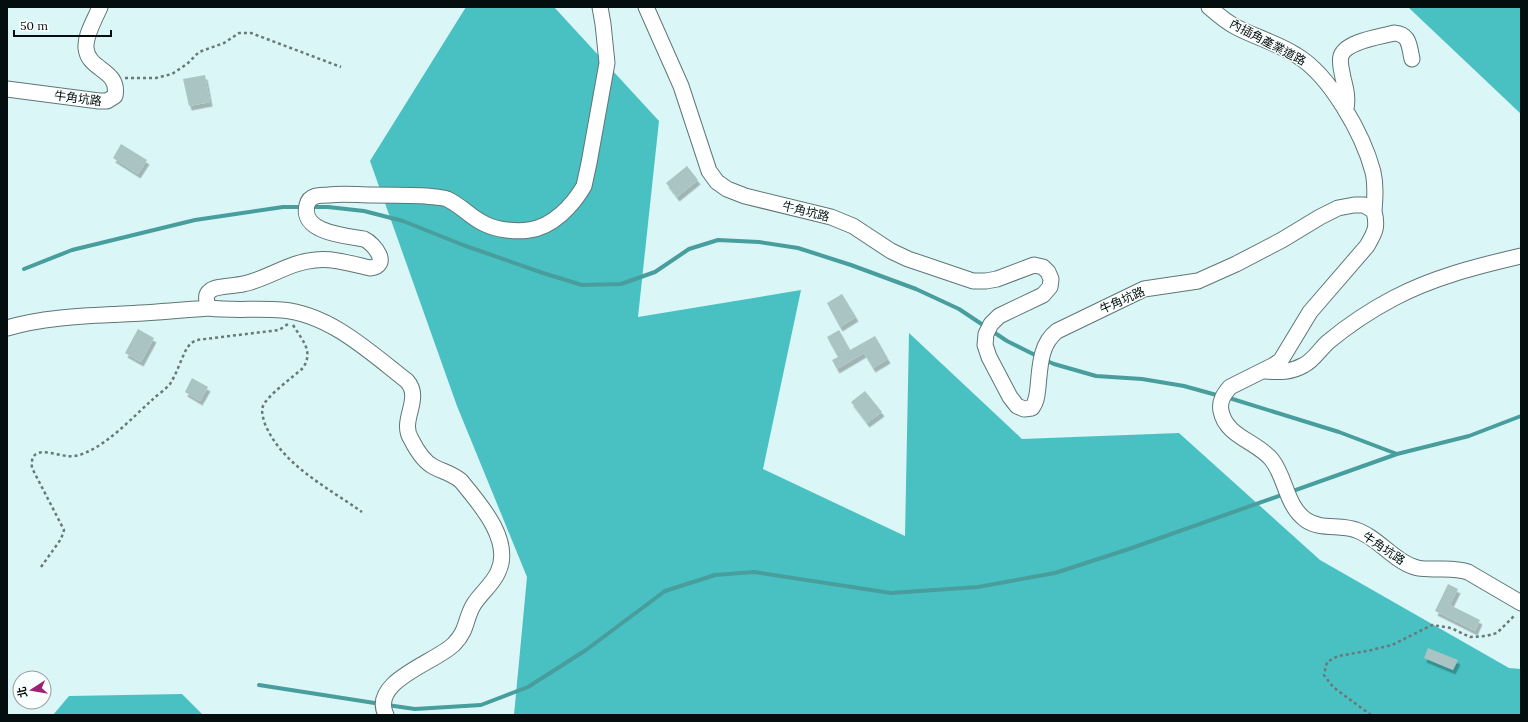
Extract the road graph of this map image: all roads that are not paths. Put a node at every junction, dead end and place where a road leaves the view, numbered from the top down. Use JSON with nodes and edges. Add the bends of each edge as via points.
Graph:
{"nodes":[{"id":1,"x":100,"y":7,"type":"edge"},
{"id":2,"x":600,"y":7,"type":"edge"},
{"id":3,"x":646,"y":7,"type":"edge"},
{"id":4,"x":1209,"y":7,"type":"edge"},
{"id":5,"x":1412,"y":59,"type":"dead end"},
{"id":6,"x":7,"y":89,"type":"edge"},
{"id":7,"x":1346,"y":109,"type":"junction"},
{"id":8,"x":1374,"y":211,"type":"junction"},
{"id":9,"x":1521,"y":256,"type":"edge"},
{"id":10,"x":209,"y":308,"type":"junction"},
{"id":11,"x":7,"y":328,"type":"edge"},
{"id":12,"x":1262,"y":371,"type":"junction"},
{"id":13,"x":1520,"y":606,"type":"edge"},
{"id":14,"x":386,"y":715,"type":"edge"}],
"edges":[{"from":1,"to":6,"type":"street","name":"牛角坑路","via":[[86,38],[86,49],[89,59],[113,78],[115,96],[107,102]]},
{"from":2,"to":10,"type":"street","via":[[607,63],[604,83],[584,186],[565,211],[541,227],[518,230],[484,224],[446,199],[406,195],[316,196],[307,203],[308,220],[318,229],[370,242],[380,256],[378,265],[370,268],[340,261],[302,262],[247,284],[210,290],[206,302]]},
{"from":3,"to":8,"type":"street","name":"牛角坑路","via":[[681,86],[709,171],[717,182],[727,189],[745,196],[831,217],[853,226],[908,259],[973,281],[997,279],[1034,265],[1043,267],[1048,272],[1051,279],[1050,287],[1043,295],[999,316],[986,334],[985,346],[989,358],[1010,397],[1017,406],[1024,409],[1032,408],[1036,402],[1044,347],[1049,337],[1057,331],[1144,289],[1198,281],[1282,240],[1338,208],[1364,205]]},
{"from":4,"to":7,"type":"street","name":"內插角產業道路","via":[[1234,26],[1296,54],[1325,79]]},
{"from":5,"to":7,"type":"street","via":[[1408,41],[1400,34],[1387,35],[1349,47],[1344,51],[1340,61],[1347,97]]},
{"from":7,"to":8,"type":"street","name":"內插角產業道路","via":[[1373,172]]},
{"from":8,"to":12,"type":"street","name":"牛角坑路","via":[[1377,224],[1367,246],[1310,312],[1281,360]]},
{"from":9,"to":12,"type":"street","via":[[1438,279],[1394,298],[1328,342],[1306,365],[1285,372]]},
{"from":10,"to":11,"type":"street","via":[[74,317]]},
{"from":10,"to":14,"type":"street","via":[[293,311],[311,317],[351,338],[407,381],[413,392],[407,430],[411,441],[429,464],[461,481],[491,522],[499,539],[502,563],[497,574],[474,604],[461,637],[452,646],[394,683],[384,701]]},
{"from":12,"to":13,"type":"street","name":"牛角坑路","via":[[1230,387],[1224,393],[1221,401],[1222,417],[1235,433],[1272,460],[1296,510],[1307,520],[1317,524],[1355,529],[1366,534],[1417,568],[1460,569],[1468,572]]}]}
